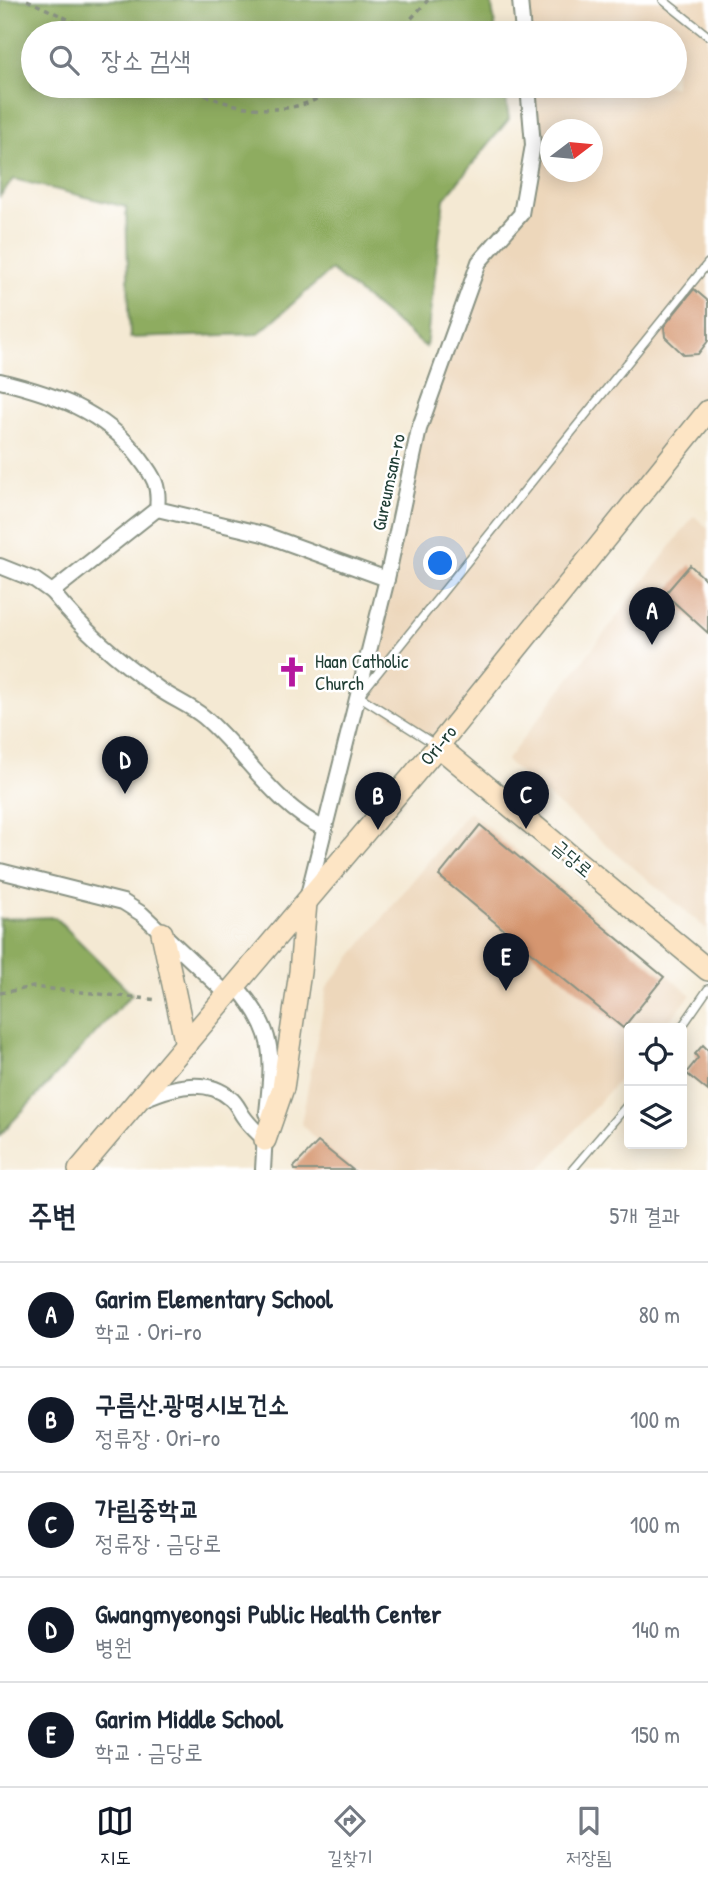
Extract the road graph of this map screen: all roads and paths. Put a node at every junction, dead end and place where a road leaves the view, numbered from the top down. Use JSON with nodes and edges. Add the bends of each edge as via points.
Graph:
{"nodes":[{"id":1,"x":27,"y":0,"type":"edge"},
{"id":2,"x":428,"y":0,"type":"edge"},
{"id":3,"x":520,"y":0,"type":"edge"},
{"id":4,"x":663,"y":0,"type":"edge"},
{"id":5,"x":72,"y":21,"type":"edge"},
{"id":6,"x":409,"y":21,"type":"edge"},
{"id":7,"x":522,"y":21,"type":"edge"},
{"id":8,"x":708,"y":36,"type":"edge"},
{"id":9,"x":209,"y":98,"type":"edge"},
{"id":10,"x":317,"y":98,"type":"edge"},
{"id":11,"x":529,"y":98,"type":"edge"},
{"id":12,"x":708,"y":263,"type":"edge"},
{"id":13,"x":0,"y":381,"type":"edge"},
{"id":14,"x":708,"y":411,"type":"edge"},
{"id":15,"x":157,"y":509,"type":"junction"},
{"id":16,"x":0,"y":566,"type":"edge"},
{"id":17,"x":387,"y":579,"type":"junction"},
{"id":18,"x":52,"y":592,"type":"junction"},
{"id":19,"x":359,"y":696,"type":"junction"},
{"id":20,"x":438,"y":746,"type":"junction"},
{"id":21,"x":325,"y":829,"type":"junction"},
{"id":22,"x":0,"y":870,"type":"edge"},
{"id":23,"x":306,"y":903,"type":"junction"},
{"id":24,"x":162,"y":933,"type":"junction"},
{"id":25,"x":708,"y":970,"type":"edge"},
{"id":26,"x":708,"y":989,"type":"edge"},
{"id":27,"x":232,"y":991,"type":"junction"},
{"id":28,"x":0,"y":993,"type":"edge"},
{"id":29,"x":176,"y":1002,"type":"junction"},
{"id":30,"x":684,"y":1023,"type":"edge"},
{"id":31,"x":186,"y":1045,"type":"junction"},
{"id":32,"x":137,"y":1102,"type":"junction"},
{"id":33,"x":624,"y":1109,"type":"edge"},
{"id":34,"x":265,"y":1140,"type":"junction"},
{"id":35,"x":79,"y":1170,"type":"edge"},
{"id":36,"x":263,"y":1170,"type":"edge"},
{"id":37,"x":572,"y":1170,"type":"edge"}],
"edges":[{"from":1,"to":5,"type":"path"},
{"from":2,"to":6,"type":"path"},
{"from":3,"to":7,"type":"street"},
{"from":4,"to":8,"type":"lane"},
{"from":9,"to":10,"type":"path","via":[[261,111]]},
{"from":11,"to":17,"type":"street","name":"Gureumsan-ro","via":[[533,145],[521,214],[479,262],[453,331],[419,429]]},
{"from":12,"to":19,"type":"lane"},
{"from":13,"to":15,"type":"street","via":[[44,392],[99,417],[126,440],[154,476]]},
{"from":14,"to":20,"type":"main road","name":"Ori-ro"},
{"from":15,"to":17,"type":"street","via":[[263,534]]},
{"from":15,"to":18,"type":"street"},
{"from":16,"to":18,"type":"street"},
{"from":17,"to":19,"type":"street","name":"Gureumsan-ro"},
{"from":18,"to":21,"type":"street","via":[[85,629],[159,689],[201,715],[232,741],[265,782],[310,822]]},
{"from":19,"to":20,"type":"lane"},
{"from":19,"to":21,"type":"street","name":"Gureumsan-ro"},
{"from":20,"to":23,"type":"main road","name":"Ori-ro"},
{"from":20,"to":25,"type":"main road","name":"금당로"},
{"from":21,"to":23,"type":"street","name":"Gureumsan-ro"},
{"from":22,"to":24,"type":"street","via":[[123,902]]},
{"from":23,"to":27,"type":"main road","name":"Ori-ro"},
{"from":23,"to":34,"type":"main road","via":[[284,1088]]},
{"from":24,"to":27,"type":"street"},
{"from":24,"to":29,"type":"main road"},
{"from":26,"to":30,"type":"lane"},
{"from":27,"to":31,"type":"main road","name":"Ori-ro"},
{"from":27,"to":34,"type":"street","via":[[254,1006],[272,1060]]},
{"from":28,"to":29,"type":"path","via":[[33,987]]},
{"from":29,"to":31,"type":"main road"},
{"from":31,"to":32,"type":"main road","name":"Ori-ro"},
{"from":32,"to":34,"type":"street","via":[[182,1086],[218,1091],[231,1098]]},
{"from":32,"to":35,"type":"main road","name":"Ori-ro"},
{"from":33,"to":37,"type":"lane"},
{"from":34,"to":36,"type":"street"}]}
